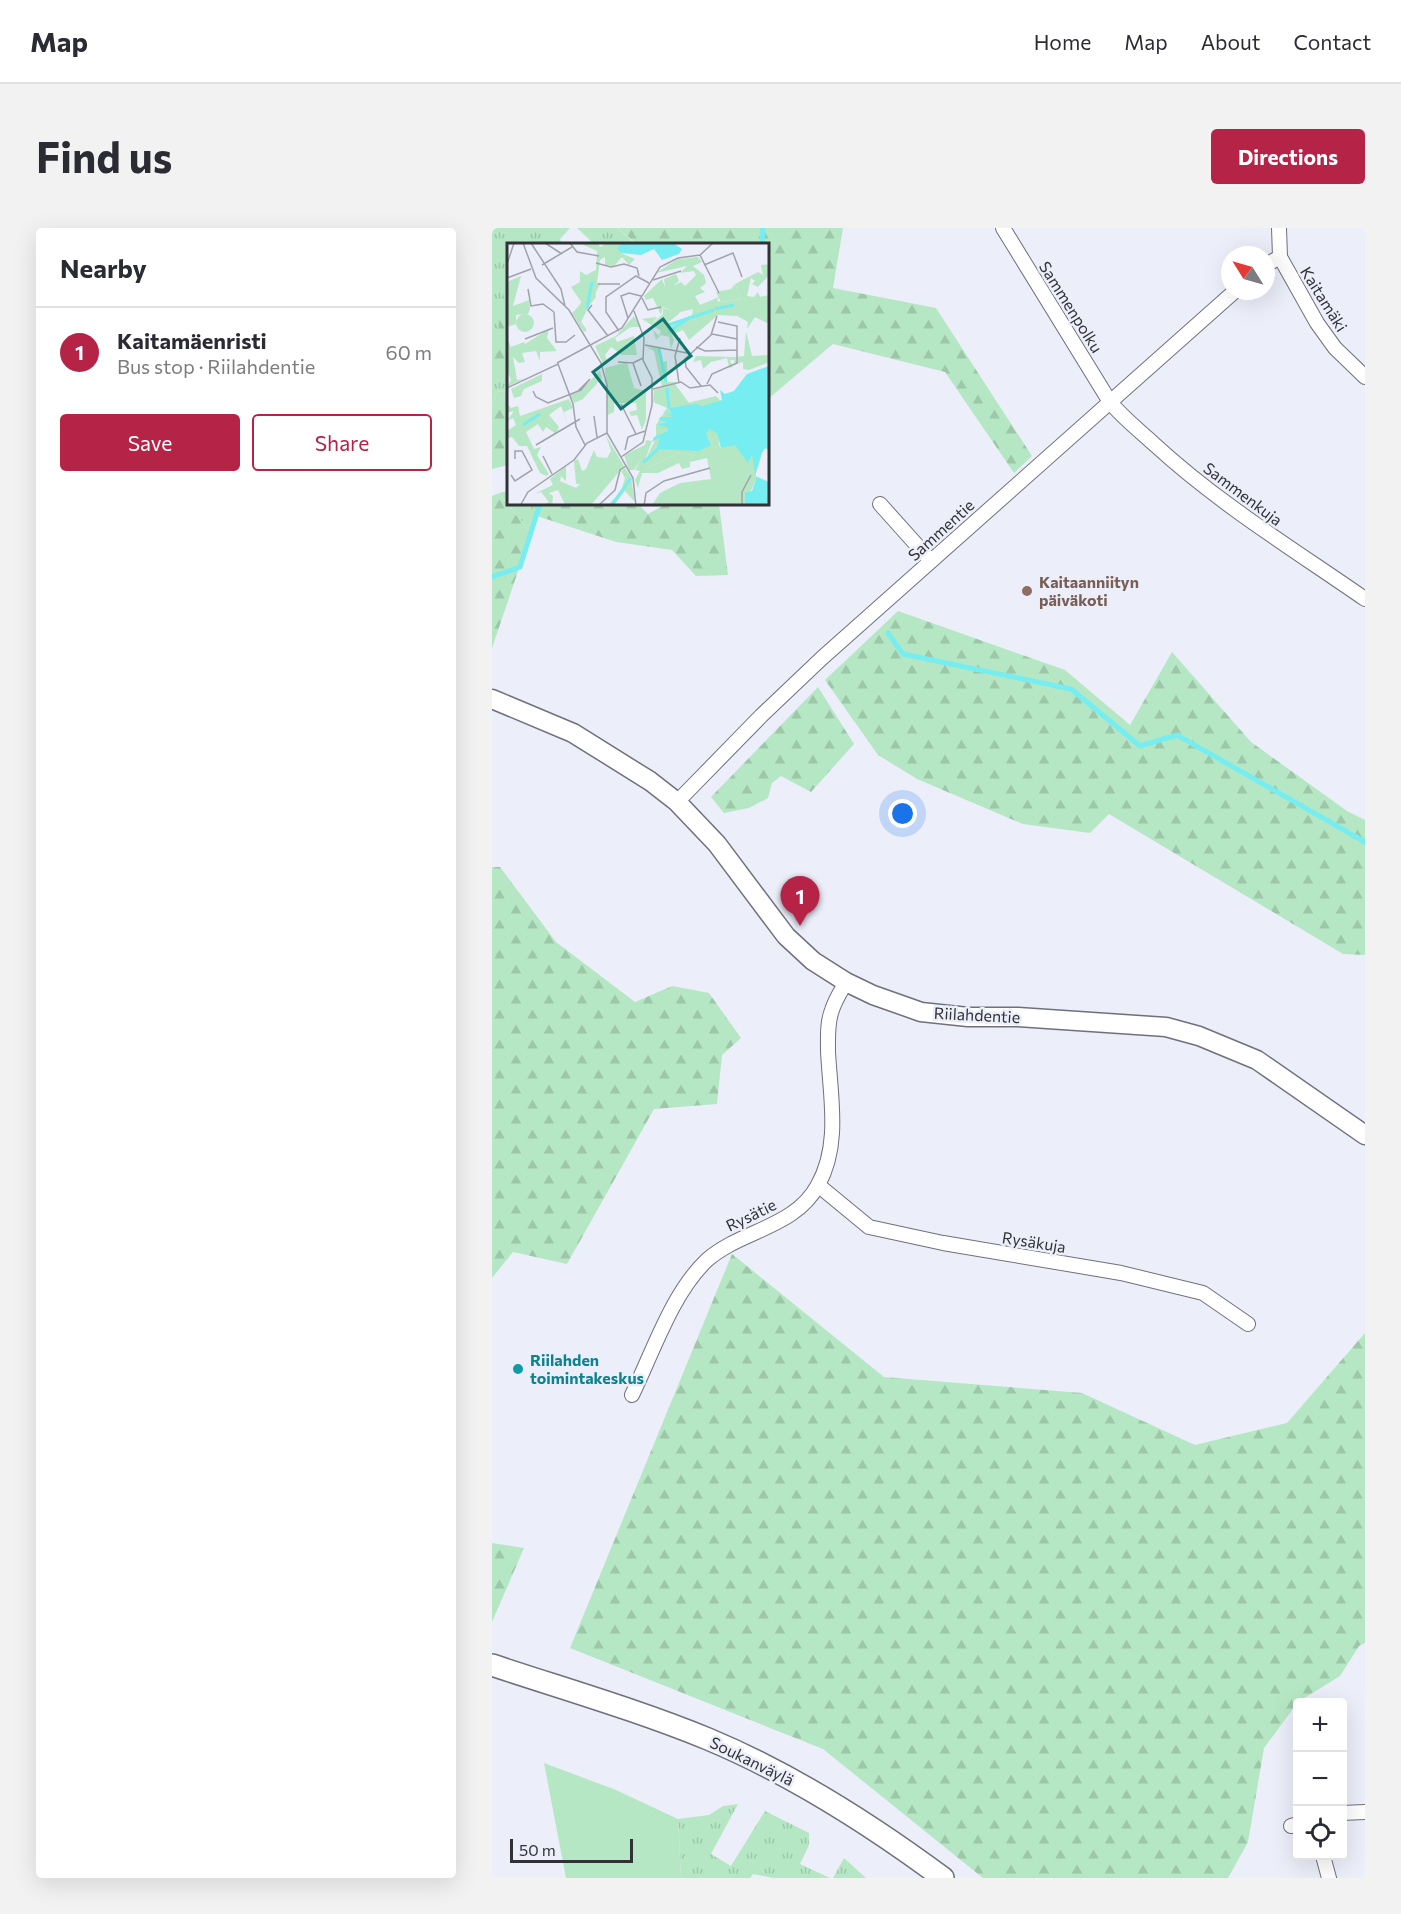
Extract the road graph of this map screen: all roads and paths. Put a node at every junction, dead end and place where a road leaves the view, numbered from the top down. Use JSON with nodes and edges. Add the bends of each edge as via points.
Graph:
{"nodes":[{"id":1,"x":1003,"y":228,"type":"edge"},
{"id":2,"x":1279,"y":228,"type":"edge"},
{"id":3,"x":1280,"y":257,"type":"junction"},
{"id":4,"x":1275,"y":260,"type":"edge"},
{"id":5,"x":1225,"y":300,"type":"edge"},
{"id":6,"x":1365,"y":377,"type":"edge"},
{"id":7,"x":1110,"y":402,"type":"junction"},
{"id":8,"x":880,"y":504,"type":"dead end"},
{"id":9,"x":931,"y":561,"type":"junction"},
{"id":10,"x":1365,"y":599,"type":"edge"},
{"id":11,"x":492,"y":699,"type":"edge"},
{"id":12,"x":677,"y":802,"type":"junction"},
{"id":13,"x":846,"y":982,"type":"junction"},
{"id":14,"x":1365,"y":1135,"type":"edge"},
{"id":15,"x":818,"y":1185,"type":"junction"},
{"id":16,"x":1248,"y":1324,"type":"dead end"},
{"id":17,"x":632,"y":1395,"type":"dead end"},
{"id":18,"x":492,"y":1665,"type":"edge"},
{"id":19,"x":492,"y":1677,"type":"edge"},
{"id":20,"x":543,"y":1682,"type":"junction"},
{"id":21,"x":1365,"y":1812,"type":"edge"},
{"id":22,"x":1347,"y":1813,"type":"edge"},
{"id":23,"x":1324,"y":1860,"type":"edge"},
{"id":24,"x":943,"y":1878,"type":"edge"},
{"id":25,"x":1329,"y":1878,"type":"edge"}],
"edges":[{"from":1,"to":7,"type":"street","name":"Sammenpolku"},
{"from":2,"to":3,"type":"street","name":"Kaitamäki"},
{"from":3,"to":4,"type":"street"},
{"from":3,"to":6,"type":"street","name":"Kaitamäki","via":[[1317,323],[1335,348]]},
{"from":5,"to":7,"type":"street","name":"Sammentie"},
{"from":7,"to":9,"type":"street","name":"Sammentie"},
{"from":7,"to":10,"type":"street","name":"Sammenkuja","via":[[1207,489]]},
{"from":8,"to":9,"type":"street"},
{"from":9,"to":12,"type":"street","name":"Sammentie","via":[[761,716]]},
{"from":11,"to":12,"type":"street","name":"Riilahdentie","via":[[573,733]]},
{"from":12,"to":13,"type":"street","name":"Riilahdentie","via":[[717,844],[786,936],[813,961]]},
{"from":13,"to":14,"type":"street","name":"Riilahdentie","via":[[921,1012],[1166,1027],[1199,1036],[1257,1060]]},
{"from":13,"to":15,"type":"street","name":"Rysätie","via":[[831,1011],[828,1030],[831,1154]]},
{"from":15,"to":16,"type":"street","name":"Rysäkuja","via":[[869,1227],[1121,1273],[1203,1293]]},
{"from":15,"to":17,"type":"street","name":"Rysätie","via":[[792,1214],[727,1245],[706,1261],[686,1286]]},
{"from":18,"to":20,"type":"main road","name":"Soukanväylä"},
{"from":19,"to":20,"type":"main road","name":"Soukanväylä"},
{"from":20,"to":24,"type":"main road","name":"Soukanväylä","via":[[709,1739],[770,1768],[855,1817]]},
{"from":21,"to":22,"type":"street"},
{"from":23,"to":25,"type":"street"}]}
